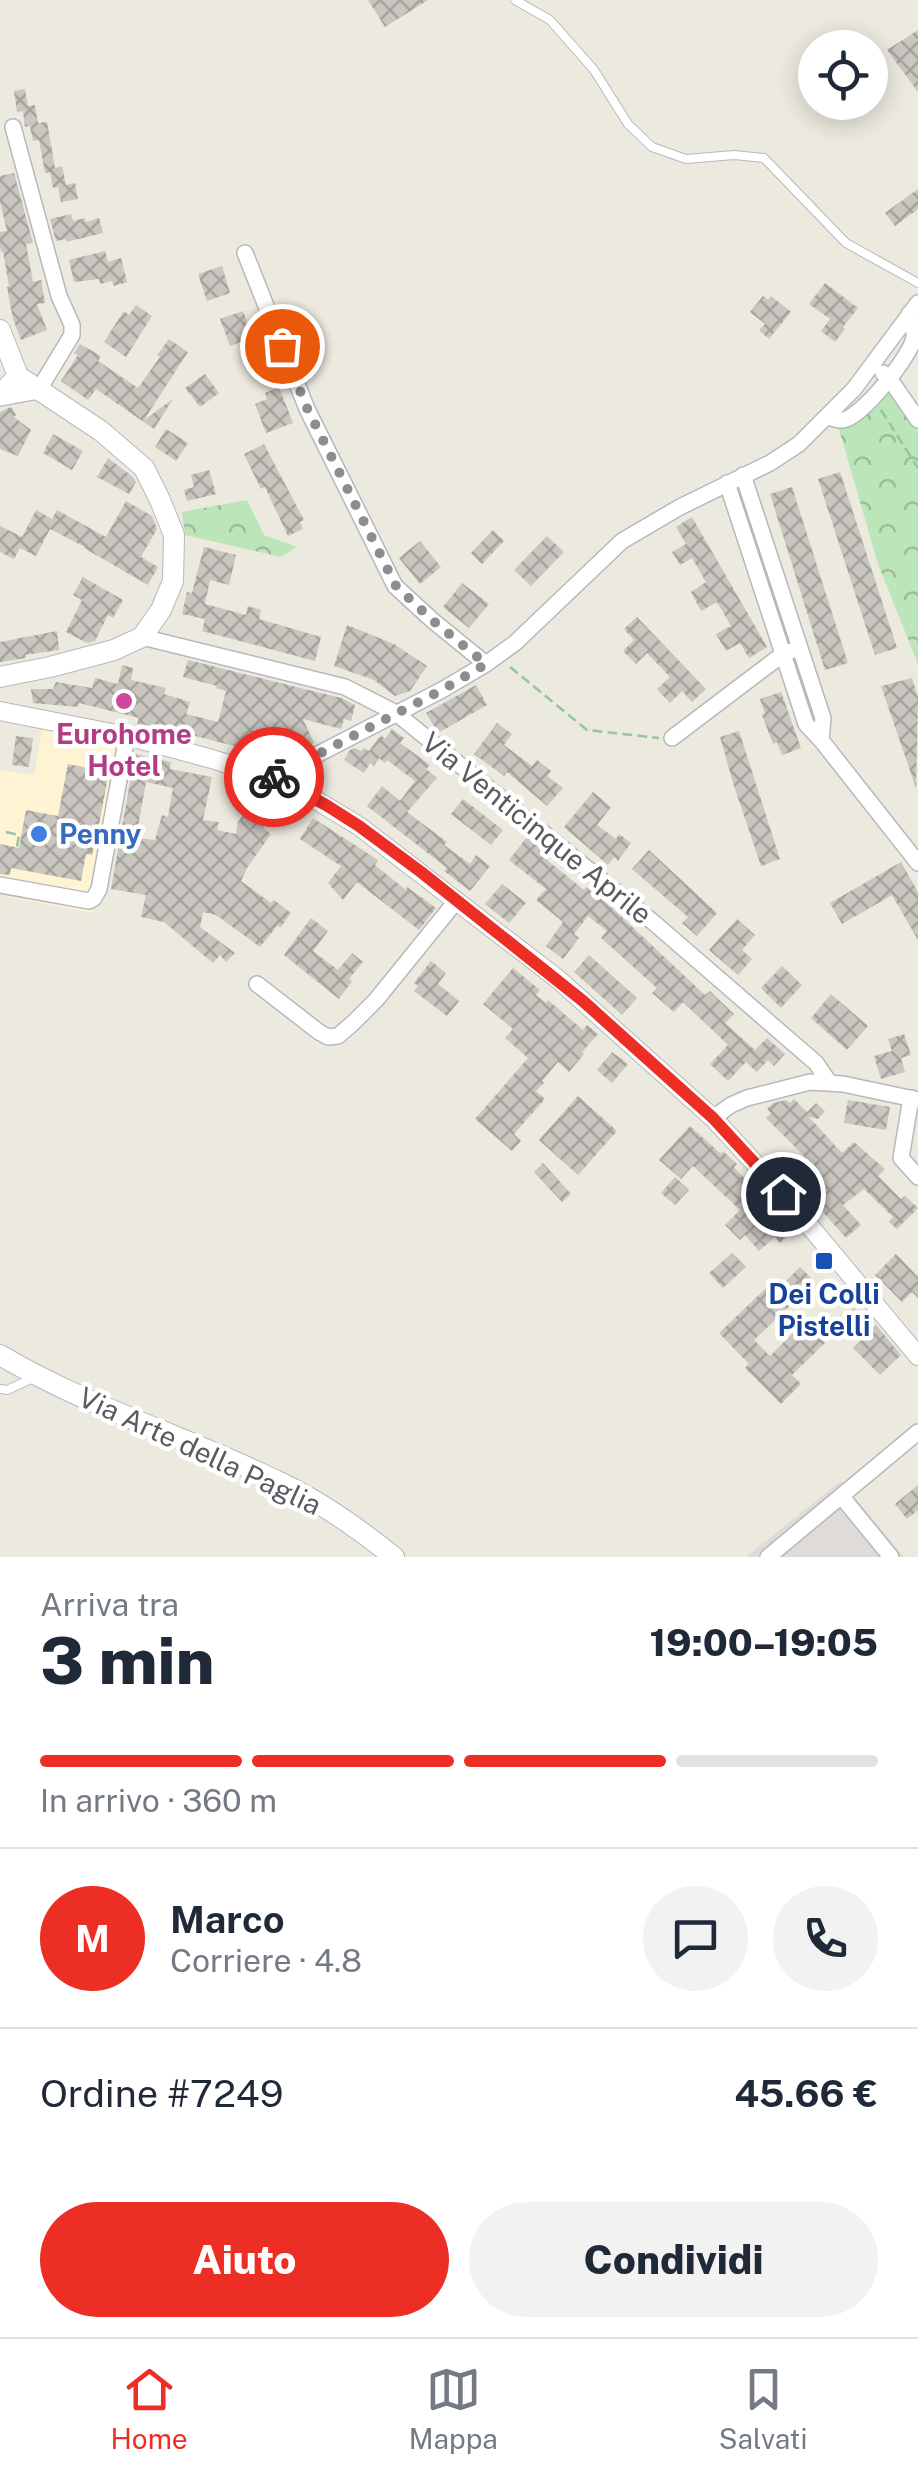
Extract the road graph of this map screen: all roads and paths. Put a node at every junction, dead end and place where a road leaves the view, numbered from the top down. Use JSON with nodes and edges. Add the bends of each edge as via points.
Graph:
{"nodes":[{"id":1,"x":515,"y":0,"type":"edge"},
{"id":2,"x":12,"y":128,"type":"dead end"},
{"id":3,"x":246,"y":254,"type":"dead end"},
{"id":4,"x":918,"y":283,"type":"edge"},
{"id":5,"x":914,"y":309,"type":"edge"},
{"id":6,"x":0,"y":330,"type":"edge"},
{"id":7,"x":872,"y":364,"type":"junction"},
{"id":8,"x":18,"y":376,"type":"junction"},
{"id":9,"x":889,"y":378,"type":"junction"},
{"id":10,"x":38,"y":390,"type":"junction"},
{"id":11,"x":0,"y":397,"type":"edge"},
{"id":12,"x":874,"y":397,"type":"junction"},
{"id":13,"x":828,"y":417,"type":"junction"},
{"id":14,"x":918,"y":420,"type":"edge"},
{"id":15,"x":918,"y":468,"type":"edge"},
{"id":16,"x":743,"y":475,"type":"junction"},
{"id":17,"x":726,"y":483,"type":"junction"},
{"id":18,"x":142,"y":637,"type":"junction"},
{"id":19,"x":800,"y":648,"type":"junction"},
{"id":20,"x":783,"y":654,"type":"junction"},
{"id":21,"x":492,"y":660,"type":"junction"},
{"id":22,"x":0,"y":677,"type":"edge"},
{"id":23,"x":1,"y":711,"type":"edge"},
{"id":24,"x":396,"y":713,"type":"junction"},
{"id":25,"x":126,"y":736,"type":"junction"},
{"id":26,"x":672,"y":738,"type":"joint"},
{"id":27,"x":821,"y":740,"type":"junction"},
{"id":28,"x":272,"y":778,"type":"junction"},
{"id":29,"x":6,"y":832,"type":"dead end"},
{"id":30,"x":18,"y":847,"type":"dead end"},
{"id":31,"x":918,"y":863,"type":"edge"},
{"id":32,"x":0,"y":886,"type":"edge"},
{"id":33,"x":457,"y":900,"type":"junction"},
{"id":34,"x":257,"y":984,"type":"dead end"},
{"id":35,"x":829,"y":1082,"type":"junction"},
{"id":36,"x":915,"y":1099,"type":"edge"},
{"id":37,"x":713,"y":1118,"type":"junction"},
{"id":38,"x":918,"y":1177,"type":"edge"},
{"id":39,"x":0,"y":1355,"type":"edge"},
{"id":40,"x":918,"y":1356,"type":"edge"},
{"id":41,"x":40,"y":1376,"type":"junction"},
{"id":42,"x":0,"y":1389,"type":"edge"},
{"id":43,"x":918,"y":1432,"type":"edge"},
{"id":44,"x":842,"y":1497,"type":"junction"},
{"id":45,"x":394,"y":1557,"type":"edge"},
{"id":46,"x":768,"y":1557,"type":"edge"},
{"id":47,"x":891,"y":1557,"type":"edge"}],
"edges":[{"from":1,"to":4,"type":"lane","via":[[550,20],[652,147],[686,159],[764,158],[846,242]]},
{"from":2,"to":10,"type":"street","via":[[72,324],[68,344]]},
{"from":3,"to":21,"type":"street","via":[[307,408],[396,586]]},
{"from":5,"to":7,"type":"street"},
{"from":5,"to":9,"type":"street","via":[[913,344]]},
{"from":6,"to":8,"type":"main road"},
{"from":7,"to":9,"type":"street"},
{"from":7,"to":13,"type":"street"},
{"from":8,"to":10,"type":"main road"},
{"from":8,"to":11,"type":"main road"},
{"from":9,"to":12,"type":"street"},
{"from":9,"to":14,"type":"street"},
{"from":10,"to":11,"type":"street"},
{"from":10,"to":18,"type":"main road","via":[[144,468],[160,500],[174,536],[173,580]]},
{"from":12,"to":13,"type":"street","via":[[852,417]]},
{"from":12,"to":15,"type":"path"},
{"from":13,"to":16,"type":"street","via":[[799,444]]},
{"from":16,"to":17,"type":"street"},
{"from":16,"to":19,"type":"street"},
{"from":17,"to":20,"type":"street"},
{"from":17,"to":21,"type":"street","via":[[622,541]]},
{"from":18,"to":22,"type":"main road"},
{"from":18,"to":24,"type":"street","name":"Via Venticinque Aprile","via":[[345,687]]},
{"from":19,"to":20,"type":"street"},
{"from":19,"to":27,"type":"street","via":[[822,718]]},
{"from":20,"to":26,"type":"street"},
{"from":20,"to":27,"type":"street","via":[[806,724]]},
{"from":21,"to":24,"type":"street"},
{"from":21,"to":26,"type":"path","via":[[587,730]]},
{"from":23,"to":25,"type":"street"},
{"from":24,"to":28,"type":"street"},
{"from":24,"to":35,"type":"street","name":"Via Venticinque Aprile","via":[[653,922],[816,1063]]},
{"from":25,"to":28,"type":"street"},
{"from":25,"to":32,"type":"street","via":[[94,898]]},
{"from":27,"to":31,"type":"street"},
{"from":28,"to":33,"type":"street","via":[[359,826]]},
{"from":29,"to":30,"type":"path","via":[[20,835]]},
{"from":33,"to":34,"type":"street","via":[[338,1036],[319,1032]]},
{"from":33,"to":37,"type":"street"},
{"from":35,"to":36,"type":"street"},
{"from":35,"to":37,"type":"street","via":[[746,1098]]},
{"from":36,"to":38,"type":"street","via":[[901,1158]]},
{"from":37,"to":40,"type":"street"},
{"from":39,"to":41,"type":"main road","name":"Via Arte della Paglia"},
{"from":41,"to":42,"type":"lane"},
{"from":41,"to":45,"type":"main road","name":"Via Arte della Paglia","via":[[283,1483]]},
{"from":43,"to":44,"type":"street"},
{"from":44,"to":46,"type":"street"},
{"from":44,"to":47,"type":"street"}]}
